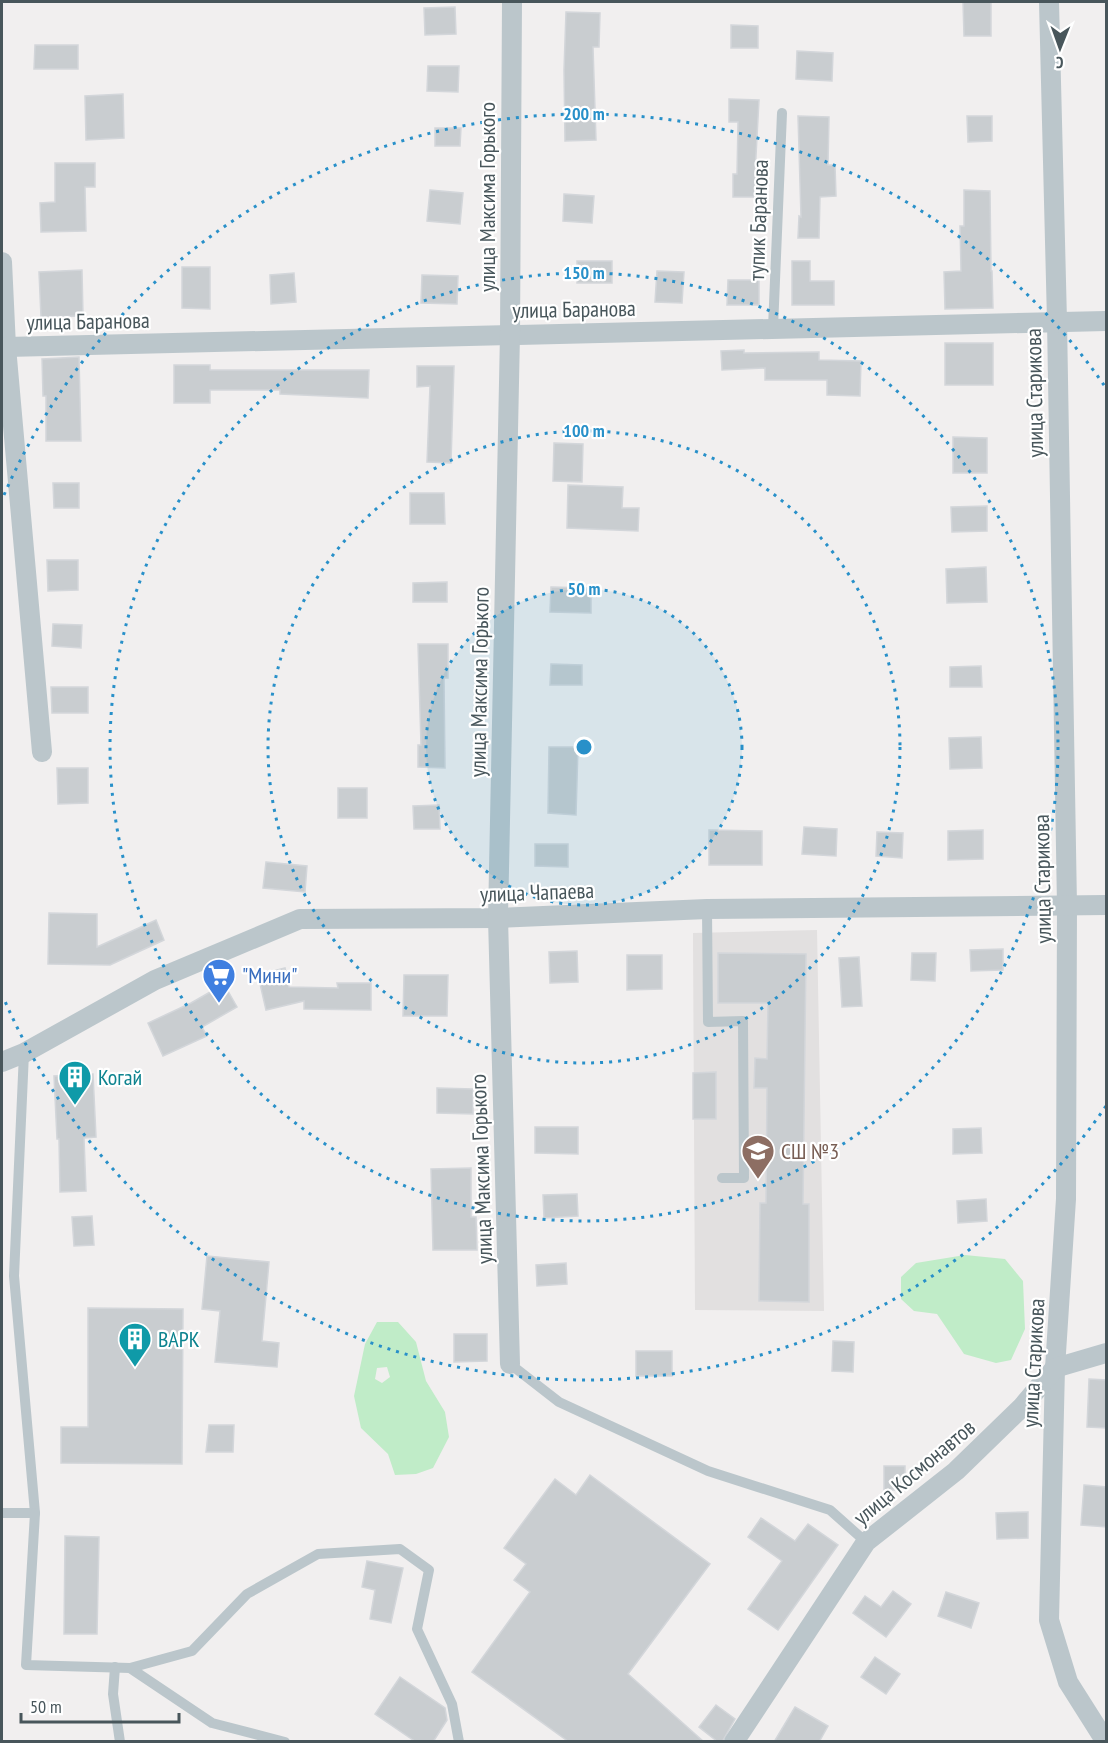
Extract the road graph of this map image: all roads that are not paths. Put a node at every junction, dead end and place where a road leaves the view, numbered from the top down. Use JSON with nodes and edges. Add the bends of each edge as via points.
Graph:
{"nodes":[{"id":1,"x":512,"y":2,"type":"edge"},
{"id":2,"x":1049,"y":2,"type":"edge"},
{"id":3,"x":782,"y":113,"type":"dead end"},
{"id":4,"x":2,"y":262,"type":"edge"},
{"id":5,"x":1057,"y":321,"type":"junction"},
{"id":6,"x":1107,"y":321,"type":"edge"},
{"id":7,"x":773,"y":328,"type":"junction"},
{"id":8,"x":510,"y":334,"type":"junction"},
{"id":9,"x":4,"y":351,"type":"edge"},
{"id":10,"x":42,"y":752,"type":"dead end"},
{"id":11,"x":1107,"y":905,"type":"edge"},
{"id":12,"x":1067,"y":906,"type":"junction"},
{"id":13,"x":707,"y":909,"type":"junction"},
{"id":14,"x":498,"y":918,"type":"junction"},
{"id":15,"x":24,"y":1053,"type":"junction"},
{"id":16,"x":2,"y":1062,"type":"edge"},
{"id":17,"x":722,"y":1178,"type":"dead end"},
{"id":18,"x":1107,"y":1353,"type":"edge"},
{"id":19,"x":510,"y":1364,"type":"joint"},
{"id":20,"x":1055,"y":1368,"type":"junction"},
{"id":21,"x":2,"y":1513,"type":"edge"},
{"id":22,"x":35,"y":1513,"type":"junction"},
{"id":23,"x":867,"y":1542,"type":"junction"},
{"id":24,"x":115,"y":1667,"type":"junction"},
{"id":25,"x":130,"y":1668,"type":"junction"},
{"id":26,"x":120,"y":1742,"type":"edge"},
{"id":27,"x":285,"y":1742,"type":"edge"},
{"id":28,"x":459,"y":1742,"type":"edge"},
{"id":29,"x":734,"y":1742,"type":"edge"},
{"id":30,"x":1106,"y":1742,"type":"edge"}],
"edges":[{"from":1,"to":8,"type":"street","name":"улица Максима Горького"},
{"from":2,"to":5,"type":"street","name":"улица Старикова"},
{"from":3,"to":7,"type":"lane","name":"тупик Баранова"},
{"from":4,"to":9,"type":"street"},
{"from":5,"to":6,"type":"street","name":"улица Баранова"},
{"from":5,"to":7,"type":"street","name":"улица Баранова"},
{"from":5,"to":12,"type":"street","name":"улица Старикова"},
{"from":7,"to":8,"type":"street","name":"улица Баранова"},
{"from":8,"to":9,"type":"street","name":"улица Баранова"},
{"from":8,"to":14,"type":"street","name":"улица Максима Горького"},
{"from":9,"to":10,"type":"street"},
{"from":11,"to":12,"type":"street","name":"улица Чапаева"},
{"from":12,"to":13,"type":"street","name":"улица Чапаева"},
{"from":12,"to":20,"type":"street","name":"улица Старикова","via":[[1066,1199]]},
{"from":13,"to":14,"type":"street","name":"улица Чапаева"},
{"from":13,"to":17,"type":"lane","via":[[708,1022],[743,1022],[744,1178]]},
{"from":14,"to":15,"type":"street","name":"улица Чапаева","via":[[300,919],[155,980]]},
{"from":14,"to":19,"type":"street","name":"улица Максима Горького"},
{"from":15,"to":16,"type":"street","name":"улица Чапаева"},
{"from":15,"to":22,"type":"lane","via":[[14,1276]]},
{"from":18,"to":20,"type":"street"},
{"from":19,"to":23,"type":"lane","via":[[559,1402],[708,1471],[830,1510]]},
{"from":20,"to":23,"type":"street","name":"улица Космонавтов","via":[[1022,1407],[956,1471]]},
{"from":20,"to":30,"type":"street","name":"улица Старикова","via":[[1049,1620],[1068,1682]]},
{"from":21,"to":22,"type":"lane"},
{"from":22,"to":24,"type":"lane","via":[[26,1665]]},
{"from":23,"to":29,"type":"street","name":"улица Космонавтов"},
{"from":24,"to":25,"type":"lane"},
{"from":24,"to":26,"type":"lane","via":[[112,1694]]},
{"from":25,"to":27,"type":"lane","via":[[212,1723]]},
{"from":25,"to":28,"type":"lane","via":[[192,1651],[247,1594],[318,1554],[400,1549],[429,1570],[417,1629],[452,1704]]}]}
